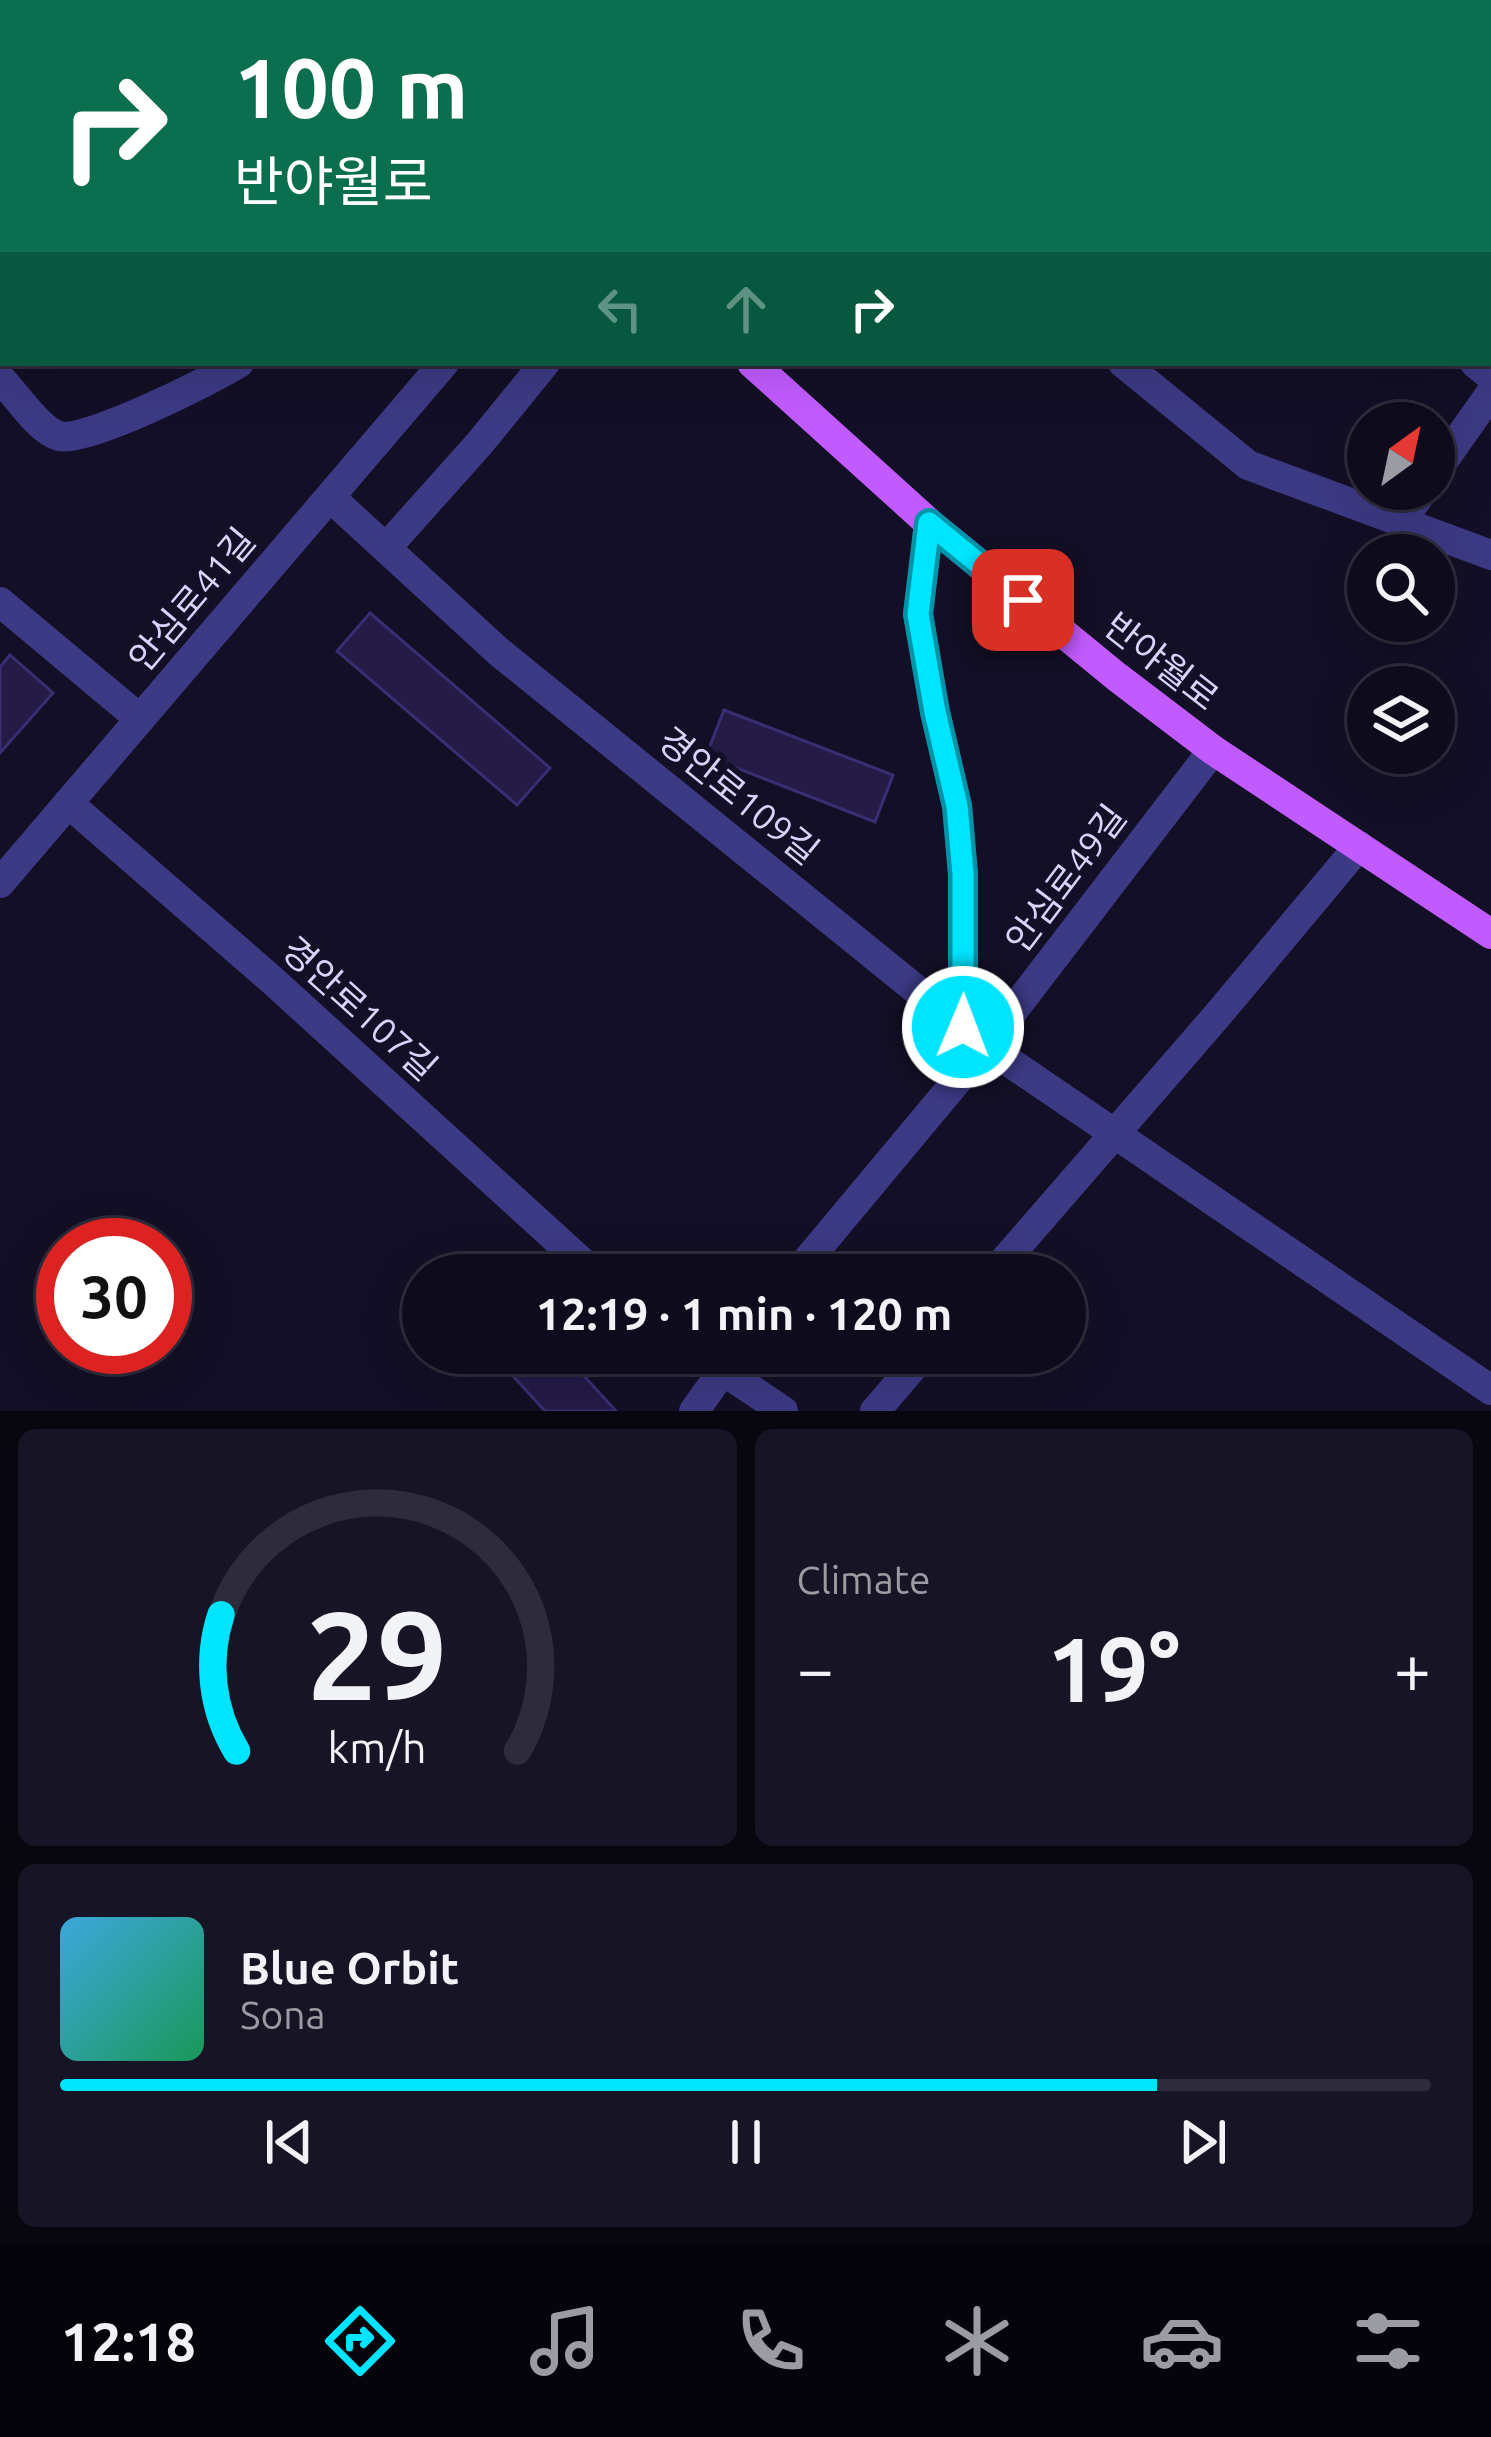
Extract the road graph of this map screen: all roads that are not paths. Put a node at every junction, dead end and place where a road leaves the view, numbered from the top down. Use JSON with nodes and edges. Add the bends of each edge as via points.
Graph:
{"nodes":[{"id":1,"x":234,"y":366,"type":"edge"},
{"id":2,"x":438,"y":366,"type":"edge"},
{"id":3,"x":542,"y":366,"type":"edge"},
{"id":4,"x":755,"y":366,"type":"edge"},
{"id":5,"x":1127,"y":366,"type":"edge"},
{"id":6,"x":0,"y":378,"type":"edge"},
{"id":7,"x":1491,"y":393,"type":"edge"},
{"id":8,"x":1455,"y":444,"type":"edge"},
{"id":9,"x":330,"y":497,"type":"junction"},
{"id":10,"x":1409,"y":510,"type":"edge"},
{"id":11,"x":1401,"y":522,"type":"junction"},
{"id":12,"x":929,"y":523,"type":"junction"},
{"id":13,"x":386,"y":548,"type":"junction"},
{"id":14,"x":1491,"y":555,"type":"edge"},
{"id":15,"x":0,"y":602,"type":"edge"},
{"id":16,"x":140,"y":719,"type":"junction"},
{"id":17,"x":1213,"y":750,"type":"junction"},
{"id":18,"x":68,"y":802,"type":"junction"},
{"id":19,"x":1359,"y":846,"type":"junction"},
{"id":20,"x":0,"y":883,"type":"edge"},
{"id":21,"x":1491,"y":934,"type":"edge"},
{"id":22,"x":975,"y":1036,"type":"junction"},
{"id":23,"x":1115,"y":1134,"type":"junction"},
{"id":24,"x":573,"y":1254,"type":"edge"},
{"id":25,"x":811,"y":1254,"type":"edge"},
{"id":26,"x":1010,"y":1254,"type":"edge"},
{"id":27,"x":721,"y":1374,"type":"edge"},
{"id":28,"x":744,"y":1374,"type":"edge"},
{"id":29,"x":907,"y":1374,"type":"edge"},
{"id":30,"x":1491,"y":1390,"type":"edge"},
{"id":31,"x":694,"y":1411,"type":"edge"},
{"id":32,"x":783,"y":1411,"type":"edge"},
{"id":33,"x":875,"y":1411,"type":"edge"}],
"edges":[{"from":1,"to":6,"type":"street","via":[[85,434],[61,436]]},
{"from":2,"to":9,"type":"street","name":"안심로41길"},
{"from":3,"to":13,"type":"street"},
{"from":4,"to":12,"type":"main road","name":"반야월로"},
{"from":5,"to":11,"type":"street","via":[[1248,465]]},
{"from":7,"to":8,"type":"street"},
{"from":9,"to":13,"type":"street","name":"경안로109길"},
{"from":9,"to":16,"type":"street","name":"안심로41길"},
{"from":10,"to":11,"type":"street"},
{"from":11,"to":14,"type":"street"},
{"from":12,"to":17,"type":"main road","name":"반야월로"},
{"from":12,"to":22,"type":"street","via":[[918,614],[957,806]]},
{"from":13,"to":22,"type":"street","name":"경안로109길","via":[[499,652]]},
{"from":15,"to":16,"type":"street"},
{"from":16,"to":18,"type":"street","name":"안심로41길"},
{"from":17,"to":19,"type":"main road","name":"반야월로"},
{"from":17,"to":22,"type":"street","name":"안심로49길"},
{"from":18,"to":20,"type":"street","name":"안심로41길"},
{"from":18,"to":24,"type":"street","name":"경안로107길"},
{"from":19,"to":21,"type":"main road","name":"반야월로"},
{"from":19,"to":23,"type":"street"},
{"from":22,"to":23,"type":"street","name":"경안로109길"},
{"from":22,"to":25,"type":"street","name":"안심로49길"},
{"from":23,"to":26,"type":"street"},
{"from":23,"to":30,"type":"street","name":"경안로109길"},
{"from":27,"to":31,"type":"street"},
{"from":28,"to":32,"type":"street"},
{"from":29,"to":33,"type":"street"}]}
